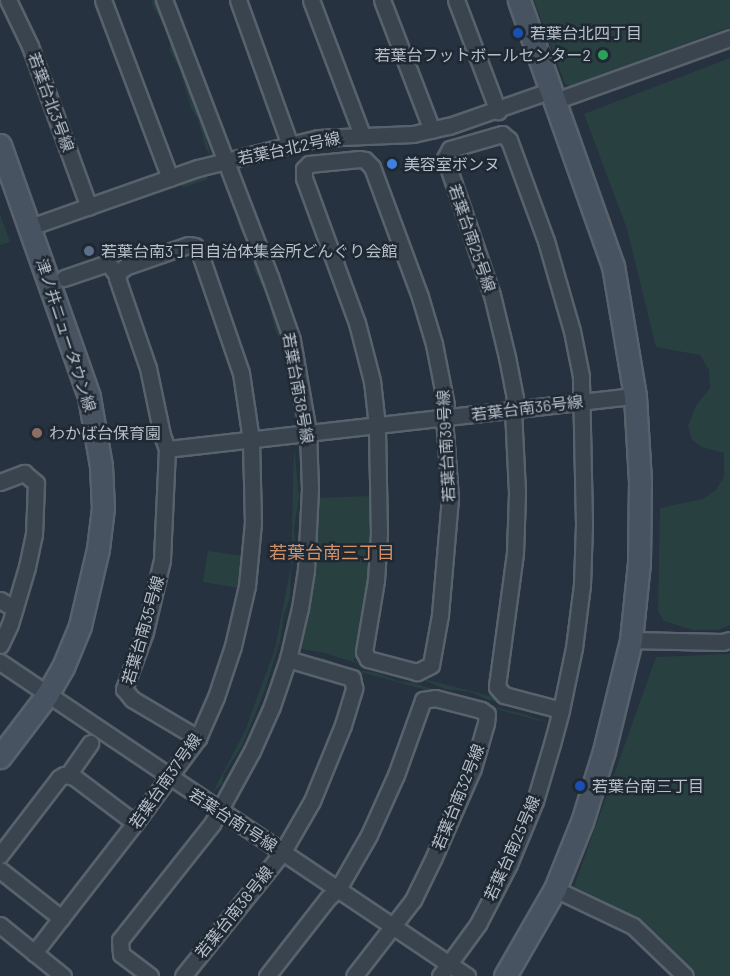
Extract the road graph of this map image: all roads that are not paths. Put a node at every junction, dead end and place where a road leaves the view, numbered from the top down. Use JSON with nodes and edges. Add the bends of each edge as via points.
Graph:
{"nodes":[{"id":1,"x":8,"y":0,"type":"edge"},
{"id":2,"x":104,"y":0,"type":"edge"},
{"id":3,"x":164,"y":0,"type":"edge"},
{"id":4,"x":238,"y":0,"type":"edge"},
{"id":5,"x":311,"y":0,"type":"edge"},
{"id":6,"x":382,"y":0,"type":"edge"},
{"id":7,"x":456,"y":0,"type":"edge"},
{"id":8,"x":519,"y":0,"type":"edge"},
{"id":9,"x":730,"y":38,"type":"edge"},
{"id":10,"x":554,"y":95,"type":"junction"},
{"id":11,"x":498,"y":111,"type":"junction"},
{"id":12,"x":432,"y":130,"type":"junction"},
{"id":13,"x":362,"y":135,"type":"junction"},
{"id":14,"x":0,"y":145,"type":"edge"},
{"id":15,"x":290,"y":145,"type":"junction"},
{"id":16,"x":225,"y":162,"type":"junction"},
{"id":17,"x":170,"y":178,"type":"junction"},
{"id":18,"x":89,"y":207,"type":"junction"},
{"id":19,"x":30,"y":227,"type":"junction"},
{"id":20,"x":117,"y":275,"type":"junction"},
{"id":21,"x":64,"y":278,"type":"dead end"},
{"id":22,"x":635,"y":396,"type":"junction"},
{"id":23,"x":582,"y":402,"type":"junction"},
{"id":24,"x":513,"y":410,"type":"junction"},
{"id":25,"x":444,"y":418,"type":"junction"},
{"id":26,"x":377,"y":426,"type":"junction"},
{"id":27,"x":308,"y":432,"type":"junction"},
{"id":28,"x":251,"y":440,"type":"junction"},
{"id":29,"x":167,"y":449,"type":"junction"},
{"id":30,"x":0,"y":482,"type":"edge"},
{"id":31,"x":0,"y":600,"type":"edge"},
{"id":32,"x":15,"y":609,"type":"junction"},
{"id":33,"x":631,"y":640,"type":"junction"},
{"id":34,"x":730,"y":640,"type":"edge"},
{"id":35,"x":0,"y":645,"type":"edge"},
{"id":36,"x":288,"y":659,"type":"junction"},
{"id":37,"x":0,"y":662,"type":"edge"},
{"id":38,"x":47,"y":695,"type":"junction"},
{"id":39,"x":561,"y":710,"type":"junction"},
{"id":40,"x":198,"y":738,"type":"junction"},
{"id":41,"x":90,"y":743,"type":"dead end"},
{"id":42,"x":0,"y":757,"type":"edge"},
{"id":43,"x":68,"y":775,"type":"junction"},
{"id":44,"x":170,"y":778,"type":"junction"},
{"id":45,"x":219,"y":812,"type":"junction"},
{"id":46,"x":135,"y":823,"type":"junction"},
{"id":47,"x":282,"y":853,"type":"junction"},
{"id":48,"x":0,"y":855,"type":"edge"},
{"id":49,"x":0,"y":870,"type":"edge"},
{"id":50,"x":338,"y":889,"type":"junction"},
{"id":51,"x":555,"y":889,"type":"junction"},
{"id":52,"x":61,"y":918,"type":"junction"},
{"id":53,"x":0,"y":925,"type":"edge"},
{"id":54,"x":392,"y":927,"type":"junction"},
{"id":55,"x":34,"y":953,"type":"junction"},
{"id":56,"x":450,"y":963,"type":"junction"},
{"id":57,"x":63,"y":976,"type":"edge"},
{"id":58,"x":150,"y":976,"type":"edge"},
{"id":59,"x":183,"y":976,"type":"edge"},
{"id":60,"x":267,"y":976,"type":"edge"},
{"id":61,"x":354,"y":976,"type":"edge"},
{"id":62,"x":440,"y":976,"type":"edge"},
{"id":63,"x":467,"y":976,"type":"edge"},
{"id":64,"x":505,"y":976,"type":"edge"},
{"id":65,"x":685,"y":976,"type":"edge"}],
"edges":[{"from":1,"to":18,"type":"street","name":"若葉台北3号線","via":[[30,46]]},
{"from":2,"to":17,"type":"street"},
{"from":3,"to":16,"type":"street","name":"若葉台南38号線"},
{"from":4,"to":15,"type":"street"},
{"from":5,"to":13,"type":"street"},
{"from":6,"to":12,"type":"street"},
{"from":7,"to":11,"type":"street"},
{"from":8,"to":10,"type":"street"},
{"from":9,"to":10,"type":"street","name":"若葉台北2号線"},
{"from":10,"to":11,"type":"street","name":"若葉台北2号線"},
{"from":10,"to":22,"type":"street","via":[[613,266]]},
{"from":11,"to":12,"type":"street","name":"若葉台北2号線"},
{"from":12,"to":13,"type":"street","name":"若葉台北2号線"},
{"from":13,"to":15,"type":"street","name":"若葉台北2号線","via":[[318,138]]},
{"from":14,"to":19,"type":"street","name":"津ノ井ニュータウン線"},
{"from":15,"to":16,"type":"street","name":"若葉台北2号線"},
{"from":16,"to":17,"type":"street","name":"若葉台北2号線"},
{"from":16,"to":27,"type":"street","name":"若葉台南38号線","via":[[292,340]]},
{"from":17,"to":18,"type":"street","name":"若葉台北2号線"},
{"from":18,"to":19,"type":"street","name":"若葉台北2号線"},
{"from":19,"to":38,"type":"street","name":"津ノ井ニュータウン線","via":[[89,397],[101,466],[103,508],[96,560],[80,626]]},
{"from":20,"to":21,"type":"street","via":[[108,263]]},
{"from":20,"to":28,"type":"street","via":[[124,267],[183,246],[195,246],[241,373]]},
{"from":20,"to":29,"type":"street","name":"若葉台南35号線","via":[[148,368]]},
{"from":22,"to":23,"type":"street","name":"若葉台南36号線"},
{"from":22,"to":33,"type":"street","via":[[640,481]]},
{"from":23,"to":24,"type":"street","name":"若葉台南36号線"},
{"from":23,"to":24,"type":"street","name":"若葉台南25号線","via":[[572,331],[550,252],[509,140],[505,135],[496,135],[450,149],[445,158],[500,324],[513,387]]},
{"from":23,"to":39,"type":"street","name":"若葉台南25号線","via":[[582,585]]},
{"from":24,"to":25,"type":"street","name":"若葉台南36号線"},
{"from":24,"to":39,"type":"street","name":"若葉台南25号線","via":[[515,554],[497,687],[504,695]]},
{"from":25,"to":26,"type":"street","name":"若葉台南36号線"},
{"from":25,"to":26,"type":"street","name":"若葉台南39号線","via":[[450,498],[440,615],[431,664],[417,672],[368,659],[364,652],[379,534]]},
{"from":25,"to":26,"type":"street","name":"若葉台南39号線","via":[[446,405],[429,324],[372,167],[360,159],[309,164],[304,177],[357,323],[372,381]]},
{"from":26,"to":27,"type":"street","name":"若葉台南36号線"},
{"from":27,"to":28,"type":"street","name":"若葉台南36号線"},
{"from":27,"to":36,"type":"street","name":"若葉台南38号線","via":[[306,570]]},
{"from":28,"to":29,"type":"street","name":"若葉台南36号線"},
{"from":28,"to":40,"type":"street","name":"若葉台南37号線","via":[[253,523],[247,586],[233,646]]},
{"from":29,"to":40,"type":"street","name":"若葉台南35号線","via":[[162,560],[146,632],[124,689],[132,699]]},
{"from":30,"to":32,"type":"street","via":[[24,473],[36,483],[34,534]]},
{"from":31,"to":32,"type":"street"},
{"from":32,"to":35,"type":"street"},
{"from":33,"to":34,"type":"street"},
{"from":33,"to":51,"type":"street","via":[[604,751],[582,822]]},
{"from":36,"to":45,"type":"street","name":"若葉台南38号線","via":[[272,706]]},
{"from":36,"to":47,"type":"street","name":"若葉台南38号線","via":[[345,673],[355,684],[312,801]]},
{"from":37,"to":38,"type":"street","name":"若葉台南1号線"},
{"from":38,"to":42,"type":"street","name":"津ノ井ニュータウン線"},
{"from":38,"to":44,"type":"street","name":"若葉台南1号線"},
{"from":39,"to":56,"type":"street","name":"若葉台南25号線","via":[[535,801],[509,864],[478,924]]},
{"from":40,"to":44,"type":"street","name":"若葉台南37号線"},
{"from":41,"to":43,"type":"street"},
{"from":43,"to":46,"type":"street"},
{"from":43,"to":48,"type":"street","via":[[59,778]]},
{"from":44,"to":45,"type":"street","name":"若葉台南1号線"},
{"from":44,"to":46,"type":"street","name":"若葉台南37号線"},
{"from":45,"to":47,"type":"street","name":"若葉台南1号線"},
{"from":45,"to":58,"type":"street","name":"若葉台南38号線","via":[[120,940],[121,954]]},
{"from":46,"to":52,"type":"street","name":"若葉台南37号線"},
{"from":47,"to":50,"type":"street","name":"若葉台南1号線"},
{"from":47,"to":59,"type":"street","name":"若葉台南38号線"},
{"from":49,"to":52,"type":"street"},
{"from":50,"to":54,"type":"street","name":"若葉台南1号線"},
{"from":50,"to":54,"type":"street","name":"若葉台南32号線","via":[[374,825],[423,700],[435,698],[485,711],[486,723],[473,768],[413,900]]},
{"from":50,"to":60,"type":"street"},
{"from":51,"to":64,"type":"street"},
{"from":51,"to":65,"type":"street","via":[[633,926]]},
{"from":52,"to":55,"type":"street","name":"若葉台南37号線"},
{"from":53,"to":55,"type":"street"},
{"from":54,"to":56,"type":"street","name":"若葉台南1号線"},
{"from":54,"to":61,"type":"street"},
{"from":55,"to":57,"type":"street"},
{"from":56,"to":62,"type":"street","name":"若葉台南25号線"},
{"from":56,"to":63,"type":"street","name":"若葉台南1号線"}]}
